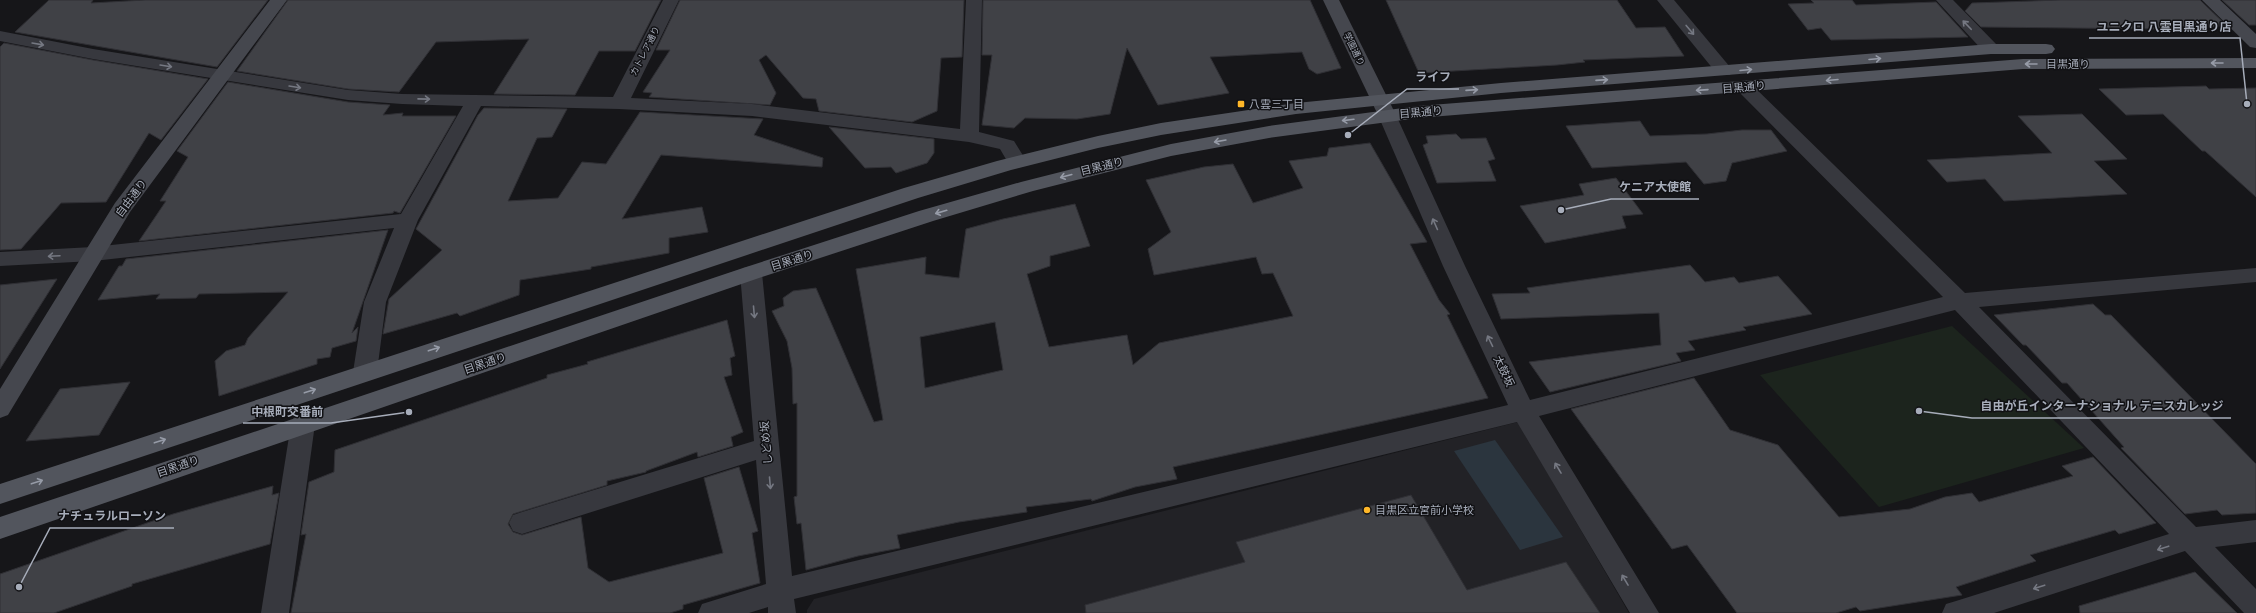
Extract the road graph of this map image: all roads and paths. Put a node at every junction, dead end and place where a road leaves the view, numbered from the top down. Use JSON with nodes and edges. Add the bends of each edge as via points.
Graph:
{"nodes":[{"id":1,"x":279,"y":0,"type":"edge"},
{"id":2,"x":671,"y":0,"type":"edge"},
{"id":3,"x":974,"y":0,"type":"edge"},
{"id":4,"x":1330,"y":0,"type":"edge"},
{"id":5,"x":1665,"y":0,"type":"edge"},
{"id":6,"x":1944,"y":0,"type":"edge"},
{"id":7,"x":2210,"y":0,"type":"edge"},
{"id":8,"x":0,"y":36,"type":"edge"},
{"id":9,"x":2256,"y":43,"type":"edge"},
{"id":10,"x":1991,"y":49,"type":"junction"},
{"id":11,"x":2256,"y":50,"type":"edge"},
{"id":12,"x":2256,"y":63,"type":"edge"},
{"id":13,"x":1724,"y":71,"type":"junction"},
{"id":14,"x":222,"y":76,"type":"junction"},
{"id":15,"x":1744,"y":87,"type":"junction"},
{"id":16,"x":475,"y":100,"type":"junction"},
{"id":17,"x":619,"y":103,"type":"junction"},
{"id":18,"x":1382,"y":106,"type":"junction"},
{"id":19,"x":969,"y":136,"type":"junction"},
{"id":20,"x":1017,"y":162,"type":"junction"},
{"id":21,"x":408,"y":220,"type":"junction"},
{"id":22,"x":92,"y":254,"type":"junction"},
{"id":23,"x":0,"y":259,"type":"edge"},
{"id":24,"x":751,"y":273,"type":"junction"},
{"id":25,"x":2256,"y":275,"type":"edge"},
{"id":26,"x":1960,"y":301,"type":"junction"},
{"id":27,"x":365,"y":372,"type":"junction"},
{"id":28,"x":0,"y":409,"type":"edge"},
{"id":29,"x":1524,"y":411,"type":"junction"},
{"id":30,"x":303,"y":424,"type":"junction"},
{"id":31,"x":767,"y":447,"type":"junction"},
{"id":32,"x":0,"y":494,"type":"edge"},
{"id":33,"x":522,"y":523,"type":"dead end"},
{"id":34,"x":0,"y":528,"type":"edge"},
{"id":35,"x":2256,"y":531,"type":"edge"},
{"id":36,"x":2190,"y":539,"type":"junction"},
{"id":37,"x":781,"y":602,"type":"edge"},
{"id":38,"x":2256,"y":607,"type":"edge"},
{"id":39,"x":275,"y":613,"type":"edge"},
{"id":40,"x":712,"y":613,"type":"edge"},
{"id":41,"x":1645,"y":613,"type":"edge"},
{"id":42,"x":1956,"y":613,"type":"edge"}],
"edges":[{"from":1,"to":14,"type":"main road","name":"自由通り"},
{"from":2,"to":17,"type":"street","name":"カトレア通り"},
{"from":3,"to":19,"type":"street"},
{"from":4,"to":18,"type":"main road","name":"学園通り"},
{"from":5,"to":13,"type":"street","one_way":true},
{"from":10,"to":6,"type":"street","one_way":true},
{"from":7,"to":9,"type":"main road"},
{"from":8,"to":14,"type":"street","one_way":true},
{"from":10,"to":11,"type":"main road","name":"目黒通り"},
{"from":13,"to":10,"type":"main road","name":"目黒通り","one_way":true},
{"from":12,"to":15,"type":"main road","name":"目黒通り","one_way":true,"via":[[2023,64]]},
{"from":18,"to":13,"type":"main road","name":"目黒通り","one_way":true},
{"from":14,"to":16,"type":"street","one_way":true,"via":[[348,94],[402,99]]},
{"from":14,"to":22,"type":"main road","name":"自由通り","via":[[122,208]]},
{"from":15,"to":18,"type":"main road","name":"目黒通り","one_way":true},
{"from":15,"to":26,"type":"street"},
{"from":16,"to":17,"type":"street"},
{"from":16,"to":21,"type":"street"},
{"from":17,"to":19,"type":"street","via":[[752,110]]},
{"from":18,"to":20,"type":"main road","name":"目黒通り","via":[[1261,113],[1158,129]]},
{"from":18,"to":24,"type":"main road","name":"目黒通り","one_way":true,"via":[[1102,166],[926,216]]},
{"from":29,"to":18,"type":"street","name":"太鼓坂","one_way":true,"via":[[1454,266]]},
{"from":19,"to":20,"type":"street","via":[[1007,145]]},
{"from":27,"to":20,"type":"main road","name":"目黒通り","one_way":true,"via":[[911,193]]},
{"from":21,"to":22,"type":"street"},
{"from":21,"to":27,"type":"street","via":[[374,302]]},
{"from":22,"to":23,"type":"street","one_way":true},
{"from":22,"to":28,"type":"main road","name":"自由通り"},
{"from":24,"to":30,"type":"main road","name":"目黒通り"},
{"from":24,"to":31,"type":"street","name":"しどめ坂","one_way":true},
{"from":25,"to":26,"type":"street"},
{"from":26,"to":29,"type":"street"},
{"from":26,"to":36,"type":"street"},
{"from":32,"to":27,"type":"main road","name":"目黒通り","one_way":true},
{"from":29,"to":37,"type":"street"},
{"from":41,"to":29,"type":"street","name":"太鼓坂","one_way":true},
{"from":30,"to":34,"type":"main road","name":"目黒通り"},
{"from":30,"to":39,"type":"street"},
{"from":31,"to":33,"type":"street"},
{"from":31,"to":37,"type":"street","name":"しどめ坂","one_way":true},
{"from":35,"to":36,"type":"street"},
{"from":36,"to":38,"type":"street"},
{"from":36,"to":42,"type":"street","one_way":true},
{"from":37,"to":40,"type":"street"}]}
